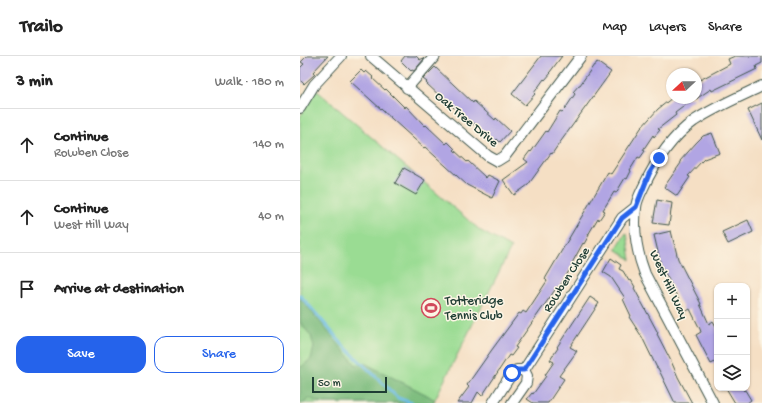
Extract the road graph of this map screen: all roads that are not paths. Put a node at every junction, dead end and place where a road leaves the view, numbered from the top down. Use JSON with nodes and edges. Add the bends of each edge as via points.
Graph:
{"nodes":[{"id":1,"x":341,"y":56,"type":"edge"},
{"id":2,"x":372,"y":56,"type":"edge"},
{"id":3,"x":435,"y":56,"type":"edge"},
{"id":4,"x":581,"y":56,"type":"edge"},
{"id":5,"x":762,"y":86,"type":"edge"},
{"id":6,"x":407,"y":88,"type":"junction"},
{"id":7,"x":300,"y":108,"type":"edge"},
{"id":8,"x":636,"y":207,"type":"junction"},
{"id":9,"x":524,"y":370,"type":"junction"},
{"id":10,"x":492,"y":403,"type":"edge"},
{"id":11,"x":512,"y":403,"type":"edge"},
{"id":12,"x":713,"y":403,"type":"edge"}],
"edges":[{"from":1,"to":7,"type":"street","via":[[314,85]]},
{"from":2,"to":6,"type":"street","name":"Oak Tree Drive"},
{"from":3,"to":6,"type":"street"},
{"from":4,"to":6,"type":"street","name":"Oak Tree Drive","via":[[505,156],[496,161]]},
{"from":5,"to":8,"type":"street","name":"West Hill Way","via":[[722,105],[679,133],[649,174]]},
{"from":8,"to":9,"type":"street","name":"Rowben Close","via":[[622,218]]},
{"from":8,"to":12,"type":"street","name":"West Hill Way","via":[[635,235],[641,263]]},
{"from":9,"to":10,"type":"street","name":"Rowben Close","via":[[512,373]]},
{"from":9,"to":11,"type":"street","name":"Rowben Close","via":[[527,376],[526,383]]}]}
